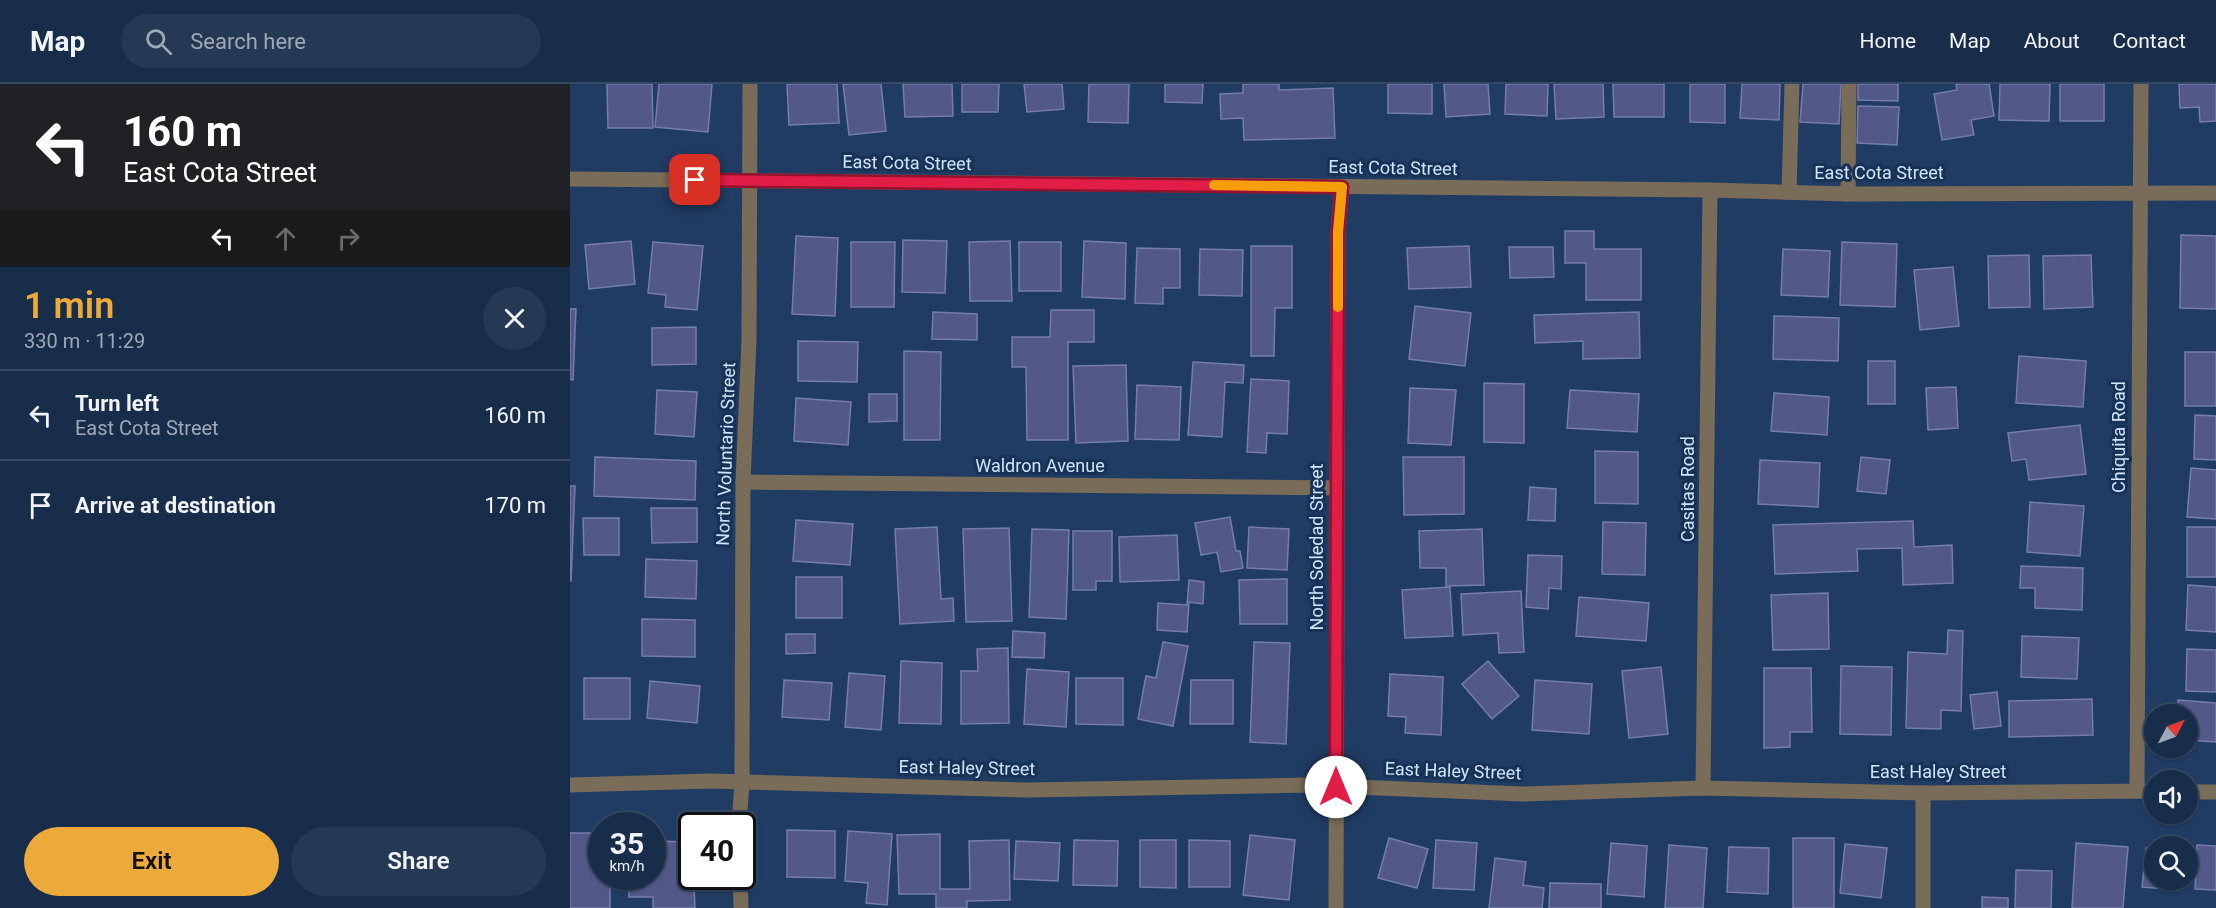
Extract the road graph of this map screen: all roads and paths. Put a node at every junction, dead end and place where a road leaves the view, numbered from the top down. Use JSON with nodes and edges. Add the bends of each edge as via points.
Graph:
{"nodes":[{"id":1,"x":750,"y":84,"type":"edge"},
{"id":2,"x":1792,"y":84,"type":"edge"},
{"id":3,"x":1849,"y":84,"type":"edge"},
{"id":4,"x":2141,"y":84,"type":"edge"},
{"id":5,"x":570,"y":179,"type":"edge"},
{"id":6,"x":750,"y":181,"type":"junction"},
{"id":7,"x":1342,"y":187,"type":"junction"},
{"id":8,"x":1710,"y":190,"type":"junction"},
{"id":9,"x":1789,"y":192,"type":"junction"},
{"id":10,"x":2141,"y":192,"type":"junction"},
{"id":11,"x":2216,"y":193,"type":"edge"},
{"id":12,"x":1848,"y":194,"type":"junction"},
{"id":13,"x":743,"y":482,"type":"junction"},
{"id":14,"x":1337,"y":488,"type":"junction"},
{"id":15,"x":742,"y":782,"type":"junction"},
{"id":16,"x":570,"y":785,"type":"edge"},
{"id":17,"x":1336,"y":787,"type":"junction"},
{"id":18,"x":1703,"y":788,"type":"junction"},
{"id":19,"x":2137,"y":791,"type":"junction"},
{"id":20,"x":2144,"y":791,"type":"edge"},
{"id":21,"x":2198,"y":792,"type":"edge"},
{"id":22,"x":2216,"y":792,"type":"edge"},
{"id":23,"x":1923,"y":793,"type":"junction"},
{"id":24,"x":739,"y":812,"type":"edge"},
{"id":25,"x":740,"y":890,"type":"edge"},
{"id":26,"x":741,"y":908,"type":"edge"},
{"id":27,"x":1336,"y":908,"type":"edge"},
{"id":28,"x":1923,"y":908,"type":"edge"}],
"edges":[{"from":1,"to":6,"type":"street","name":"North Voluntario Street"},
{"from":2,"to":9,"type":"street"},
{"from":3,"to":12,"type":"street"},
{"from":4,"to":10,"type":"street","name":"Chiquita Road"},
{"from":5,"to":6,"type":"street","name":"East Cota Street"},
{"from":6,"to":7,"type":"street","name":"East Cota Street"},
{"from":6,"to":13,"type":"street","name":"North Voluntario Street"},
{"from":7,"to":8,"type":"street","name":"East Cota Street"},
{"from":7,"to":14,"type":"street","name":"North Soledad Street","via":[[1338,232]]},
{"from":8,"to":9,"type":"street","name":"East Cota Street"},
{"from":8,"to":18,"type":"street","name":"Casitas Road"},
{"from":9,"to":12,"type":"street","name":"East Cota Street"},
{"from":10,"to":11,"type":"street","name":"East Cota Street"},
{"from":10,"to":12,"type":"street","name":"East Cota Street"},
{"from":10,"to":19,"type":"street","name":"Chiquita Road"},
{"from":13,"to":14,"type":"street","name":"Waldron Avenue"},
{"from":13,"to":15,"type":"street","name":"North Voluntario Street"},
{"from":14,"to":17,"type":"street","name":"North Soledad Street"},
{"from":15,"to":16,"type":"street","name":"East Haley Street"},
{"from":15,"to":17,"type":"street","name":"East Haley Street","via":[[1028,790]]},
{"from":15,"to":24,"type":"street","name":"North Voluntario Street"},
{"from":17,"to":18,"type":"street","name":"East Haley Street","via":[[1523,794]]},
{"from":17,"to":27,"type":"street","name":"North Soledad Street"},
{"from":18,"to":23,"type":"street","name":"East Haley Street"},
{"from":19,"to":20,"type":"street","name":"East Haley Street"},
{"from":19,"to":23,"type":"street","name":"East Haley Street"},
{"from":21,"to":22,"type":"street"},
{"from":23,"to":28,"type":"street"},
{"from":25,"to":26,"type":"street"}]}
